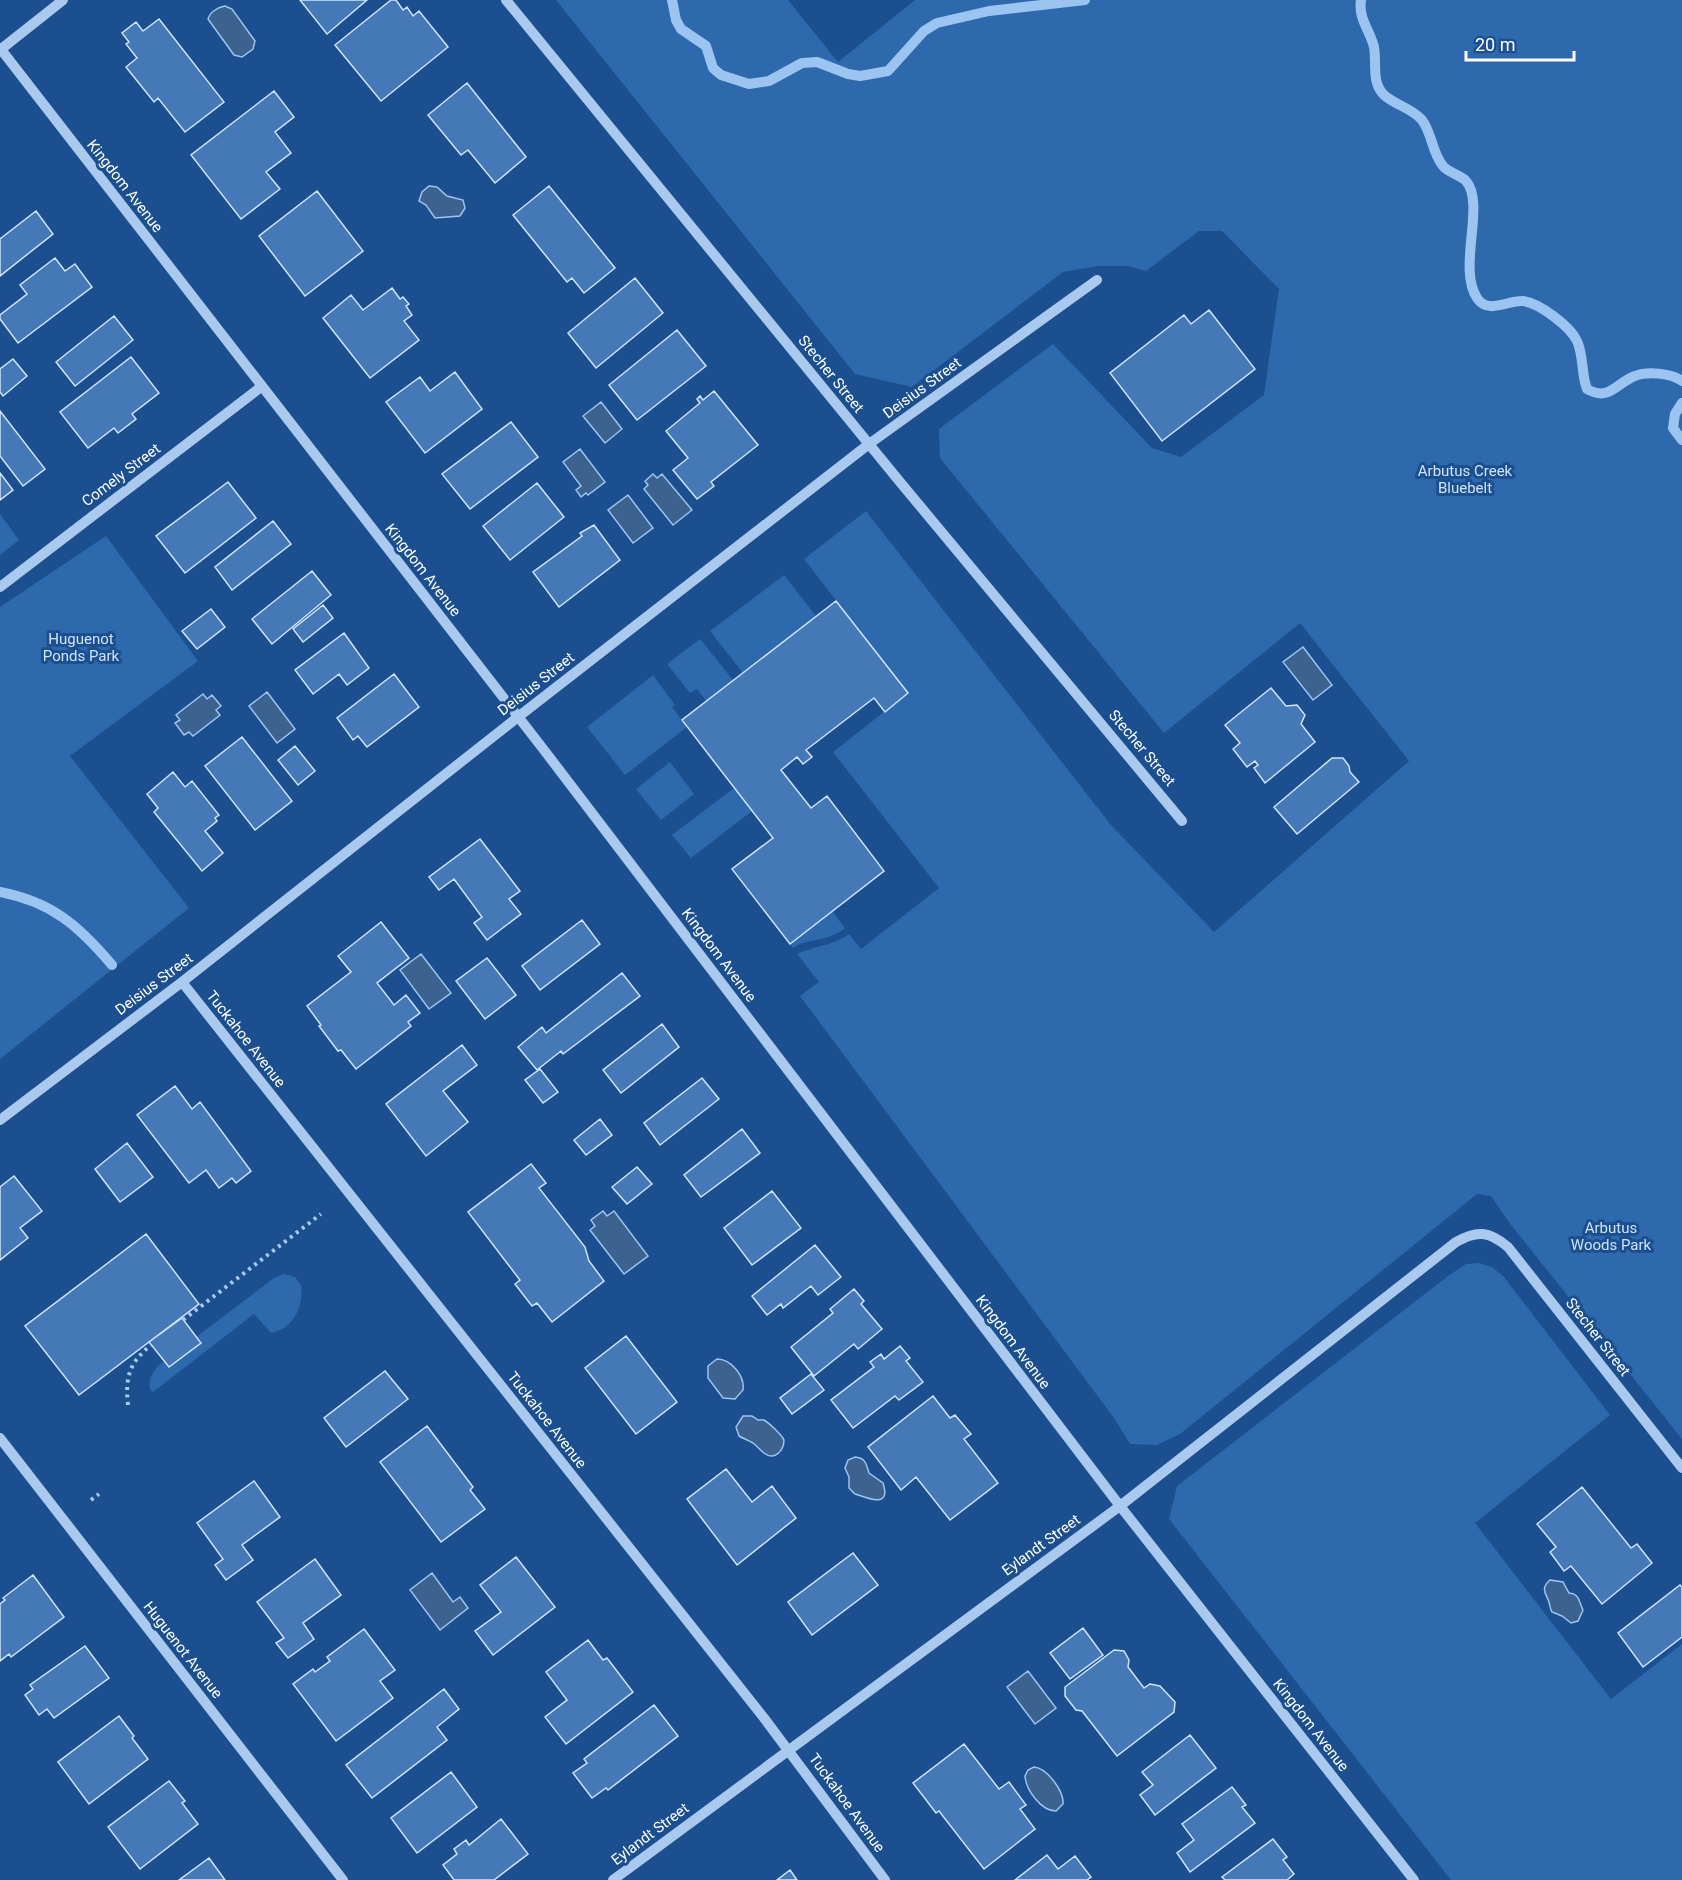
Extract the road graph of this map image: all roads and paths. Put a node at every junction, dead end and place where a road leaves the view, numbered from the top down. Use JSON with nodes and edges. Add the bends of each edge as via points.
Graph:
{"nodes":[{"id":1,"x":63,"y":0,"type":"edge"},
{"id":2,"x":506,"y":0,"type":"edge"},
{"id":3,"x":0,"y":49,"type":"edge"},
{"id":4,"x":1097,"y":280,"type":"dead end"},
{"id":5,"x":261,"y":387,"type":"junction"},
{"id":6,"x":869,"y":444,"type":"junction"},
{"id":7,"x":0,"y":587,"type":"edge"},
{"id":8,"x":518,"y":717,"type":"junction"},
{"id":9,"x":1182,"y":821,"type":"dead end"},
{"id":10,"x":182,"y":982,"type":"junction"},
{"id":11,"x":0,"y":1120,"type":"edge"},
{"id":12,"x":321,"y":1214,"type":"dead end"},
{"id":13,"x":1483,"y":1233,"type":"joint"},
{"id":14,"x":183,"y":1320,"type":"dead end"},
{"id":15,"x":151,"y":1345,"type":"dead end"},
{"id":16,"x":128,"y":1405,"type":"dead end"},
{"id":17,"x":0,"y":1438,"type":"edge"},
{"id":18,"x":1682,"y":1468,"type":"edge"},
{"id":19,"x":99,"y":1494,"type":"dead end"},
{"id":20,"x":91,"y":1500,"type":"dead end"},
{"id":21,"x":1120,"y":1506,"type":"junction"},
{"id":22,"x":788,"y":1750,"type":"junction"},
{"id":23,"x":343,"y":1880,"type":"edge"},
{"id":24,"x":613,"y":1880,"type":"edge"},
{"id":25,"x":885,"y":1880,"type":"edge"},
{"id":26,"x":1414,"y":1880,"type":"edge"}],
"edges":[{"from":1,"to":3,"type":"street"},
{"from":2,"to":6,"type":"street","name":"Stecher Street"},
{"from":3,"to":5,"type":"street","name":"Kingdom Avenue"},
{"from":4,"to":6,"type":"street","name":"Deisius Street"},
{"from":5,"to":7,"type":"street","name":"Comely Street"},
{"from":5,"to":8,"type":"street","name":"Kingdom Avenue"},
{"from":6,"to":8,"type":"street","name":"Deisius Street"},
{"from":6,"to":9,"type":"street","name":"Stecher Street"},
{"from":8,"to":10,"type":"street","name":"Deisius Street"},
{"from":8,"to":21,"type":"street","name":"Kingdom Avenue"},
{"from":10,"to":11,"type":"street","name":"Deisius Street"},
{"from":10,"to":22,"type":"street","name":"Tuckahoe Avenue"},
{"from":12,"to":14,"type":"path"},
{"from":13,"to":18,"type":"street","name":"Stecher Street","via":[[1508,1247]]},
{"from":13,"to":21,"type":"street","name":"Eylandt Street","via":[[1469,1234],[1456,1242]]},
{"from":15,"to":16,"type":"path","via":[[137,1356],[128,1374]]},
{"from":17,"to":23,"type":"street","name":"Huguenot Avenue"},
{"from":19,"to":20,"type":"path"},
{"from":21,"to":22,"type":"street","name":"Eylandt Street"},
{"from":21,"to":26,"type":"street","name":"Kingdom Avenue"},
{"from":22,"to":24,"type":"street","name":"Eylandt Street"},
{"from":22,"to":25,"type":"street","name":"Tuckahoe Avenue"}]}
